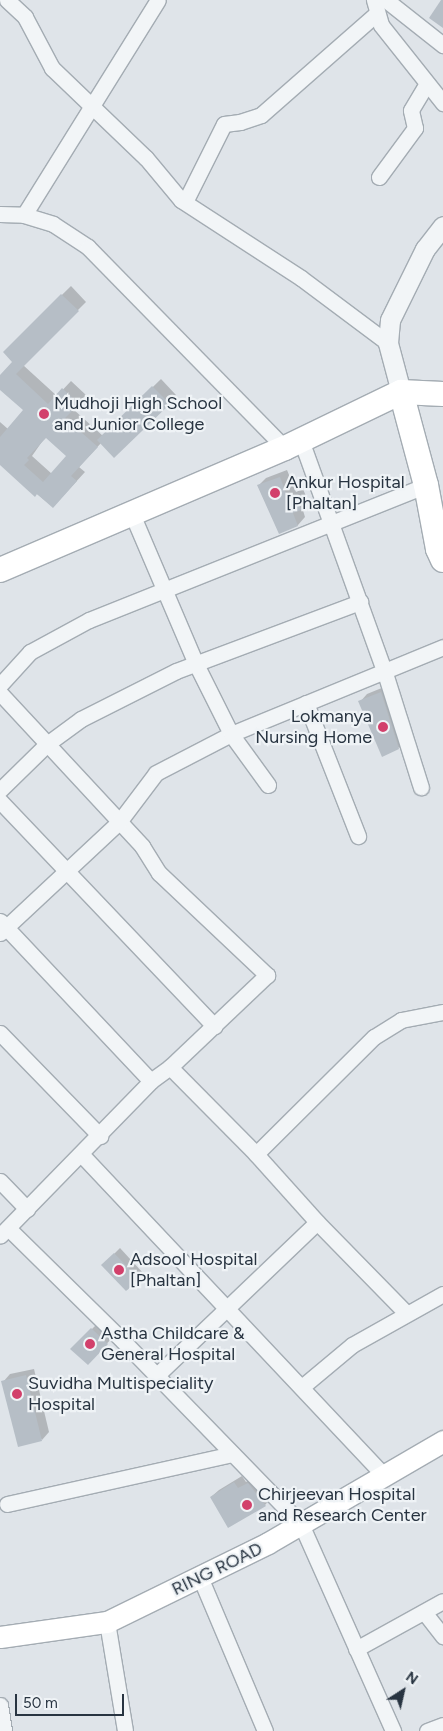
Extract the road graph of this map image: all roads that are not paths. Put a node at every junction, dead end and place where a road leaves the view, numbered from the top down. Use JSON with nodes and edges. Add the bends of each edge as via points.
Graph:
{"nodes":[{"id":1,"x":7,"y":0,"type":"edge"},
{"id":2,"x":158,"y":0,"type":"edge"},
{"id":3,"x":386,"y":0,"type":"edge"},
{"id":4,"x":375,"y":6,"type":"edge"},
{"id":5,"x":443,"y":45,"type":"edge"},
{"id":6,"x":426,"y":83,"type":"junction"},
{"id":7,"x":443,"y":103,"type":"edge"},
{"id":8,"x":90,"y":106,"type":"junction"},
{"id":9,"x":379,"y":177,"type":"dead end"},
{"id":10,"x":185,"y":202,"type":"junction"},
{"id":11,"x":0,"y":214,"type":"edge"},
{"id":12,"x":24,"y":216,"type":"junction"},
{"id":13,"x":443,"y":226,"type":"edge"},
{"id":14,"x":388,"y":343,"type":"junction"},
{"id":15,"x":401,"y":392,"type":"junction"},
{"id":16,"x":443,"y":394,"type":"edge"},
{"id":17,"x":293,"y":444,"type":"junction"},
{"id":18,"x":426,"y":485,"type":"junction"},
{"id":19,"x":132,"y":514,"type":"junction"},
{"id":20,"x":330,"y":522,"type":"junction"},
{"id":21,"x":443,"y":560,"type":"edge"},
{"id":22,"x":0,"y":570,"type":"edge"},
{"id":23,"x":166,"y":590,"type":"junction"},
{"id":24,"x":360,"y":602,"type":"junction"},
{"id":25,"x":443,"y":647,"type":"edge"},
{"id":26,"x":196,"y":664,"type":"junction"},
{"id":27,"x":384,"y":670,"type":"junction"},
{"id":28,"x":0,"y":685,"type":"edge"},
{"id":29,"x":0,"y":693,"type":"edge"},
{"id":30,"x":306,"y":703,"type":"junction"},
{"id":31,"x":231,"y":734,"type":"junction"},
{"id":32,"x":47,"y":744,"type":"junction"},
{"id":33,"x":268,"y":785,"type":"dead end"},
{"id":34,"x":421,"y":787,"type":"dead end"},
{"id":35,"x":0,"y":790,"type":"edge"},
{"id":36,"x":0,"y":800,"type":"edge"},
{"id":37,"x":119,"y":822,"type":"junction"},
{"id":38,"x":358,"y":836,"type":"dead end"},
{"id":39,"x":67,"y":870,"type":"junction"},
{"id":40,"x":2,"y":927,"type":"edge"},
{"id":41,"x":443,"y":1012,"type":"edge"},
{"id":42,"x":214,"y":1026,"type":"junction"},
{"id":43,"x":0,"y":1033,"type":"edge"},
{"id":44,"x":170,"y":1068,"type":"junction"},
{"id":45,"x":151,"y":1081,"type":"junction"},
{"id":46,"x":100,"y":1136,"type":"junction"},
{"id":47,"x":81,"y":1154,"type":"junction"},
{"id":48,"x":256,"y":1154,"type":"junction"},
{"id":49,"x":0,"y":1181,"type":"edge"},
{"id":50,"x":27,"y":1209,"type":"junction"},
{"id":51,"x":317,"y":1222,"type":"junction"},
{"id":52,"x":4,"y":1232,"type":"edge"},
{"id":53,"x":443,"y":1294,"type":"edge"},
{"id":54,"x":226,"y":1308,"type":"junction"},
{"id":55,"x":406,"y":1313,"type":"junction"},
{"id":56,"x":157,"y":1375,"type":"junction"},
{"id":57,"x":302,"y":1386,"type":"junction"},
{"id":58,"x":443,"y":1441,"type":"edge"},
{"id":59,"x":233,"y":1454,"type":"junction"},
{"id":60,"x":384,"y":1475,"type":"junction"},
{"id":61,"x":7,"y":1504,"type":"dead end"},
{"id":62,"x":301,"y":1524,"type":"junction"},
{"id":63,"x":200,"y":1577,"type":"junction"},
{"id":64,"x":443,"y":1601,"type":"edge"},
{"id":65,"x":424,"y":1612,"type":"junction"},
{"id":66,"x":108,"y":1622,"type":"junction"},
{"id":67,"x":443,"y":1636,"type":"edge"},
{"id":68,"x":0,"y":1637,"type":"edge"},
{"id":69,"x":356,"y":1648,"type":"junction"},
{"id":70,"x":0,"y":1705,"type":"edge"},
{"id":71,"x":443,"y":1725,"type":"edge"},
{"id":72,"x":4,"y":1731,"type":"edge"},
{"id":73,"x":125,"y":1731,"type":"edge"},
{"id":74,"x":265,"y":1731,"type":"edge"},
{"id":75,"x":392,"y":1731,"type":"edge"},
{"id":76,"x":427,"y":1731,"type":"edge"}],
"edges":[{"from":1,"to":8,"type":"street","via":[[25,17],[52,68]]},
{"from":2,"to":8,"type":"street"},
{"from":3,"to":5,"type":"street"},
{"from":4,"to":6,"type":"street","via":[[381,25]]},
{"from":4,"to":10,"type":"street","via":[[261,115],[224,124]]},
{"from":6,"to":7,"type":"street"},
{"from":6,"to":9,"type":"street","via":[[411,110],[415,128]]},
{"from":8,"to":10,"type":"street","via":[[146,158]]},
{"from":8,"to":12,"type":"street"},
{"from":10,"to":14,"type":"street","via":[[301,278]]},
{"from":11,"to":12,"type":"street"},
{"from":12,"to":17,"type":"street","via":[[53,224],[88,247]]},
{"from":13,"to":14,"type":"street","via":[[425,249],[390,320]]},
{"from":14,"to":15,"type":"street"},
{"from":15,"to":16,"type":"main road"},
{"from":15,"to":17,"type":"main road"},
{"from":15,"to":18,"type":"main road"},
{"from":17,"to":19,"type":"main road"},
{"from":17,"to":20,"type":"street"},
{"from":18,"to":20,"type":"street"},
{"from":18,"to":21,"type":"main road"},
{"from":19,"to":22,"type":"main road"},
{"from":19,"to":23,"type":"street"},
{"from":20,"to":23,"type":"street"},
{"from":20,"to":24,"type":"street"},
{"from":23,"to":26,"type":"street"},
{"from":23,"to":28,"type":"street","via":[[89,620],[30,652]]},
{"from":24,"to":26,"type":"street"},
{"from":24,"to":27,"type":"street"},
{"from":25,"to":27,"type":"street"},
{"from":26,"to":31,"type":"street"},
{"from":26,"to":32,"type":"street","via":[[176,671],[82,720]]},
{"from":27,"to":30,"type":"street"},
{"from":27,"to":34,"type":"street"},
{"from":29,"to":32,"type":"street"},
{"from":30,"to":31,"type":"street"},
{"from":30,"to":38,"type":"street"},
{"from":31,"to":33,"type":"street"},
{"from":31,"to":37,"type":"street","via":[[156,773]]},
{"from":32,"to":35,"type":"street"},
{"from":32,"to":37,"type":"street"},
{"from":36,"to":39,"type":"street"},
{"from":37,"to":39,"type":"street"},
{"from":37,"to":42,"type":"street","via":[[142,846],[159,873],[267,975]]},
{"from":39,"to":40,"type":"street"},
{"from":39,"to":42,"type":"street"},
{"from":40,"to":45,"type":"street"},
{"from":41,"to":48,"type":"street","via":[[401,1020],[374,1037]]},
{"from":42,"to":44,"type":"street"},
{"from":43,"to":46,"type":"street"},
{"from":44,"to":45,"type":"street"},
{"from":44,"to":48,"type":"street"},
{"from":45,"to":46,"type":"street"},
{"from":46,"to":47,"type":"street"},
{"from":47,"to":50,"type":"street"},
{"from":47,"to":54,"type":"street"},
{"from":48,"to":51,"type":"street"},
{"from":49,"to":50,"type":"street"},
{"from":50,"to":52,"type":"street"},
{"from":51,"to":54,"type":"street"},
{"from":51,"to":55,"type":"street"},
{"from":52,"to":56,"type":"street"},
{"from":53,"to":55,"type":"street"},
{"from":54,"to":56,"type":"street"},
{"from":54,"to":57,"type":"street"},
{"from":55,"to":57,"type":"street","via":[[352,1345]]},
{"from":56,"to":59,"type":"street"},
{"from":57,"to":60,"type":"street"},
{"from":58,"to":60,"type":"main road","name":"RING ROAD"},
{"from":59,"to":61,"type":"street"},
{"from":59,"to":62,"type":"street"},
{"from":60,"to":62,"type":"main road","name":"RING ROAD"},
{"from":62,"to":63,"type":"main road","name":"RING ROAD"},
{"from":62,"to":69,"type":"street"},
{"from":63,"to":66,"type":"main road","name":"RING ROAD"},
{"from":63,"to":74,"type":"street"},
{"from":64,"to":65,"type":"street"},
{"from":65,"to":67,"type":"street"},
{"from":65,"to":69,"type":"street"},
{"from":66,"to":68,"type":"main road","name":"RING ROAD"},
{"from":66,"to":73,"type":"street"},
{"from":69,"to":75,"type":"street"},
{"from":70,"to":72,"type":"street"},
{"from":71,"to":76,"type":"street"}]}
